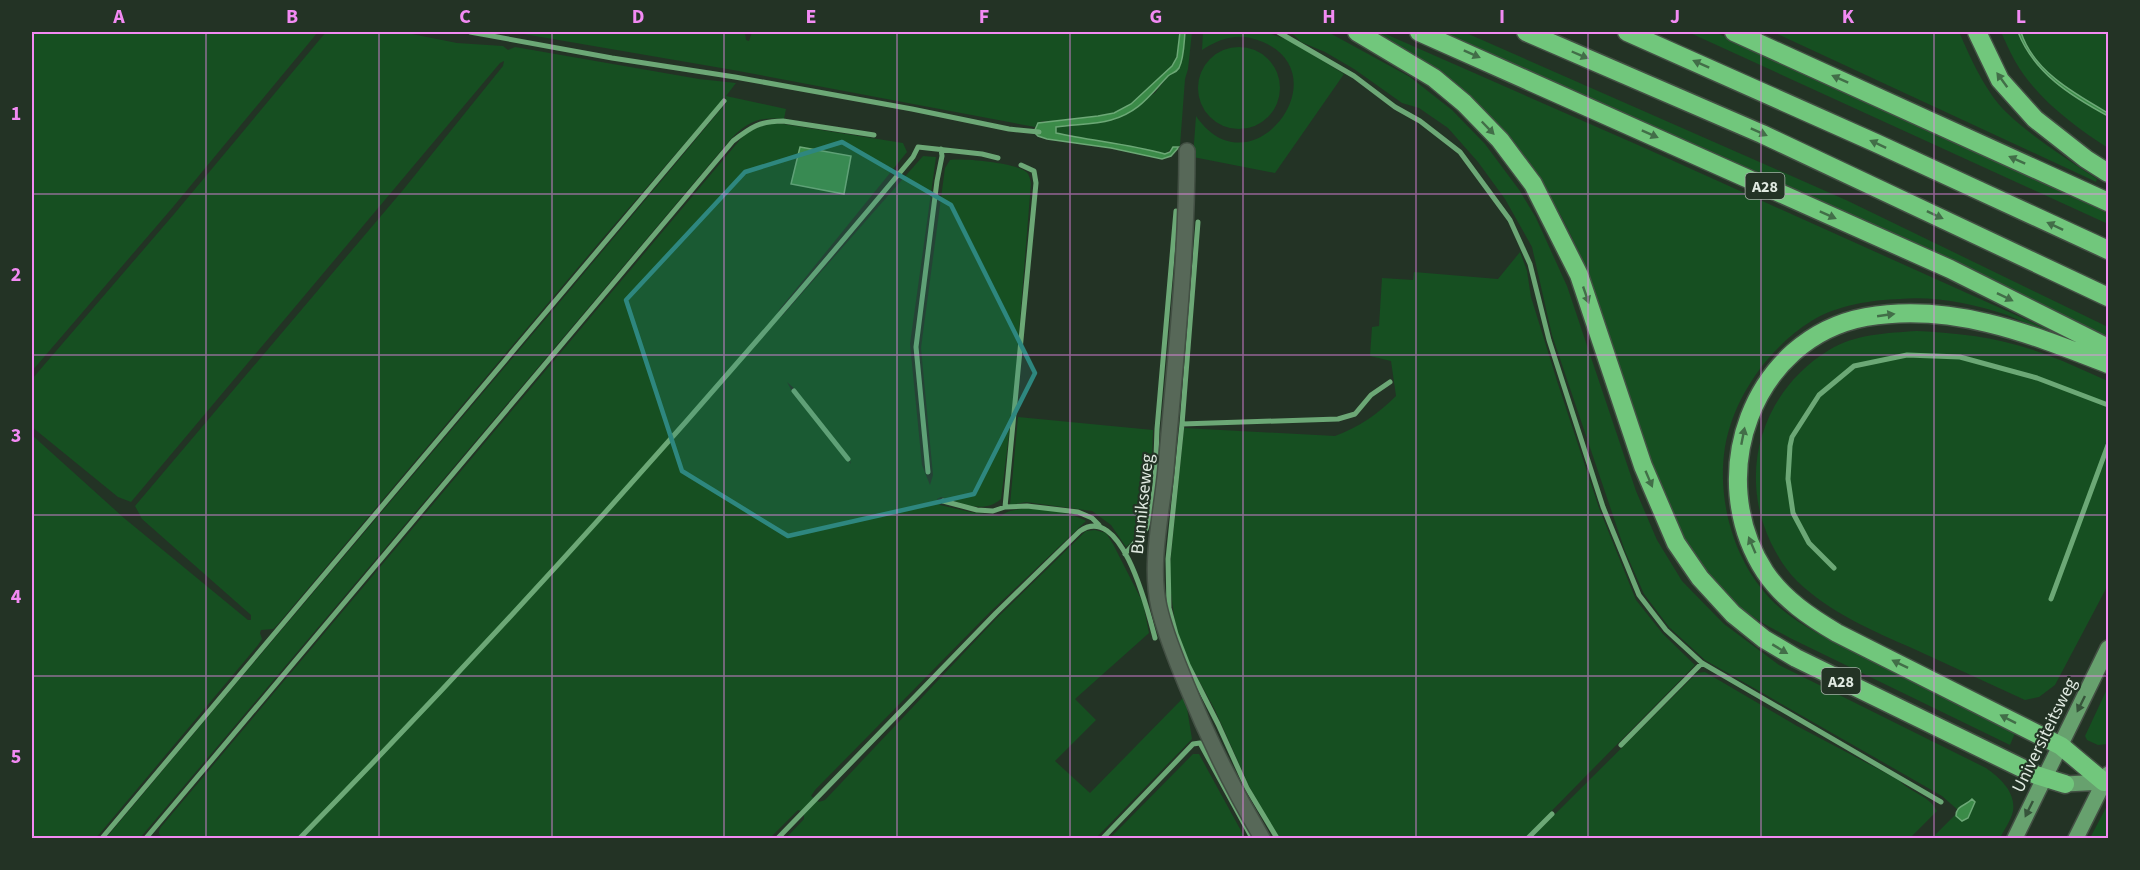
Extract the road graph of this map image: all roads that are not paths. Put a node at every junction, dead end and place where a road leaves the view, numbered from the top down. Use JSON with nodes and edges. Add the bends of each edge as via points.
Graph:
{"nodes":[{"id":1,"x":1357,"y":32,"type":"edge"},
{"id":2,"x":1419,"y":32,"type":"edge"},
{"id":3,"x":1526,"y":32,"type":"edge"},
{"id":4,"x":1627,"y":32,"type":"edge"},
{"id":5,"x":1734,"y":32,"type":"edge"},
{"id":6,"x":1977,"y":32,"type":"edge"},
{"id":7,"x":1187,"y":151,"type":"dead end"},
{"id":8,"x":2109,"y":173,"type":"edge"},
{"id":9,"x":2109,"y":202,"type":"edge"},
{"id":10,"x":2109,"y":250,"type":"edge"},
{"id":11,"x":2109,"y":297,"type":"edge"},
{"id":12,"x":2109,"y":348,"type":"edge"},
{"id":13,"x":2109,"y":364,"type":"edge"},
{"id":14,"x":2109,"y":648,"type":"edge"},
{"id":15,"x":2061,"y":746,"type":"junction"},
{"id":16,"x":2107,"y":778,"type":"edge"},
{"id":17,"x":2044,"y":779,"type":"junction"},
{"id":18,"x":2065,"y":784,"type":"joint"},
{"id":19,"x":1262,"y":838,"type":"edge"},
{"id":20,"x":2015,"y":838,"type":"edge"},
{"id":21,"x":2076,"y":838,"type":"edge"}],
"edges":[{"from":1,"to":17,"type":"highway","number":"A28","one_way":true,"via":[[1434,78],[1464,103],[1500,140],[1533,184],[1579,275],[1643,466],[1676,543],[1716,596],[1764,639],[1796,658]]},
{"from":2,"to":12,"type":"highway","number":"A28","one_way":true,"via":[[1950,269]]},
{"from":3,"to":11,"type":"highway","number":"A28","one_way":true,"via":[[1762,134]]},
{"from":10,"to":4,"type":"highway","one_way":true},
{"from":9,"to":5,"type":"highway","one_way":true},
{"from":8,"to":6,"type":"highway","one_way":true,"via":[[2035,119],[2000,80]]},
{"from":7,"to":19,"type":"street","name":"Bunnikseweg","via":[[1186,212],[1155,566],[1158,606],[1205,732]]},
{"from":15,"to":13,"type":"highway","number":"A28","one_way":true,"via":[[1837,633],[1787,597],[1765,572],[1751,545],[1737,494],[1738,462],[1745,426],[1758,395],[1778,368],[1830,327],[1865,317],[1938,313],[1977,319]]},
{"from":14,"to":15,"type":"main road","name":"Universiteitsweg","one_way":true},
{"from":15,"to":16,"type":"highway","number":"A28"},
{"from":15,"to":17,"type":"main road","name":"Universiteitsweg"},
{"from":16,"to":18,"type":"main road"},
{"from":16,"to":21,"type":"main road"},
{"from":17,"to":18,"type":"highway","number":"A28"},
{"from":17,"to":20,"type":"main road","name":"Universiteitsweg","one_way":true}]}
